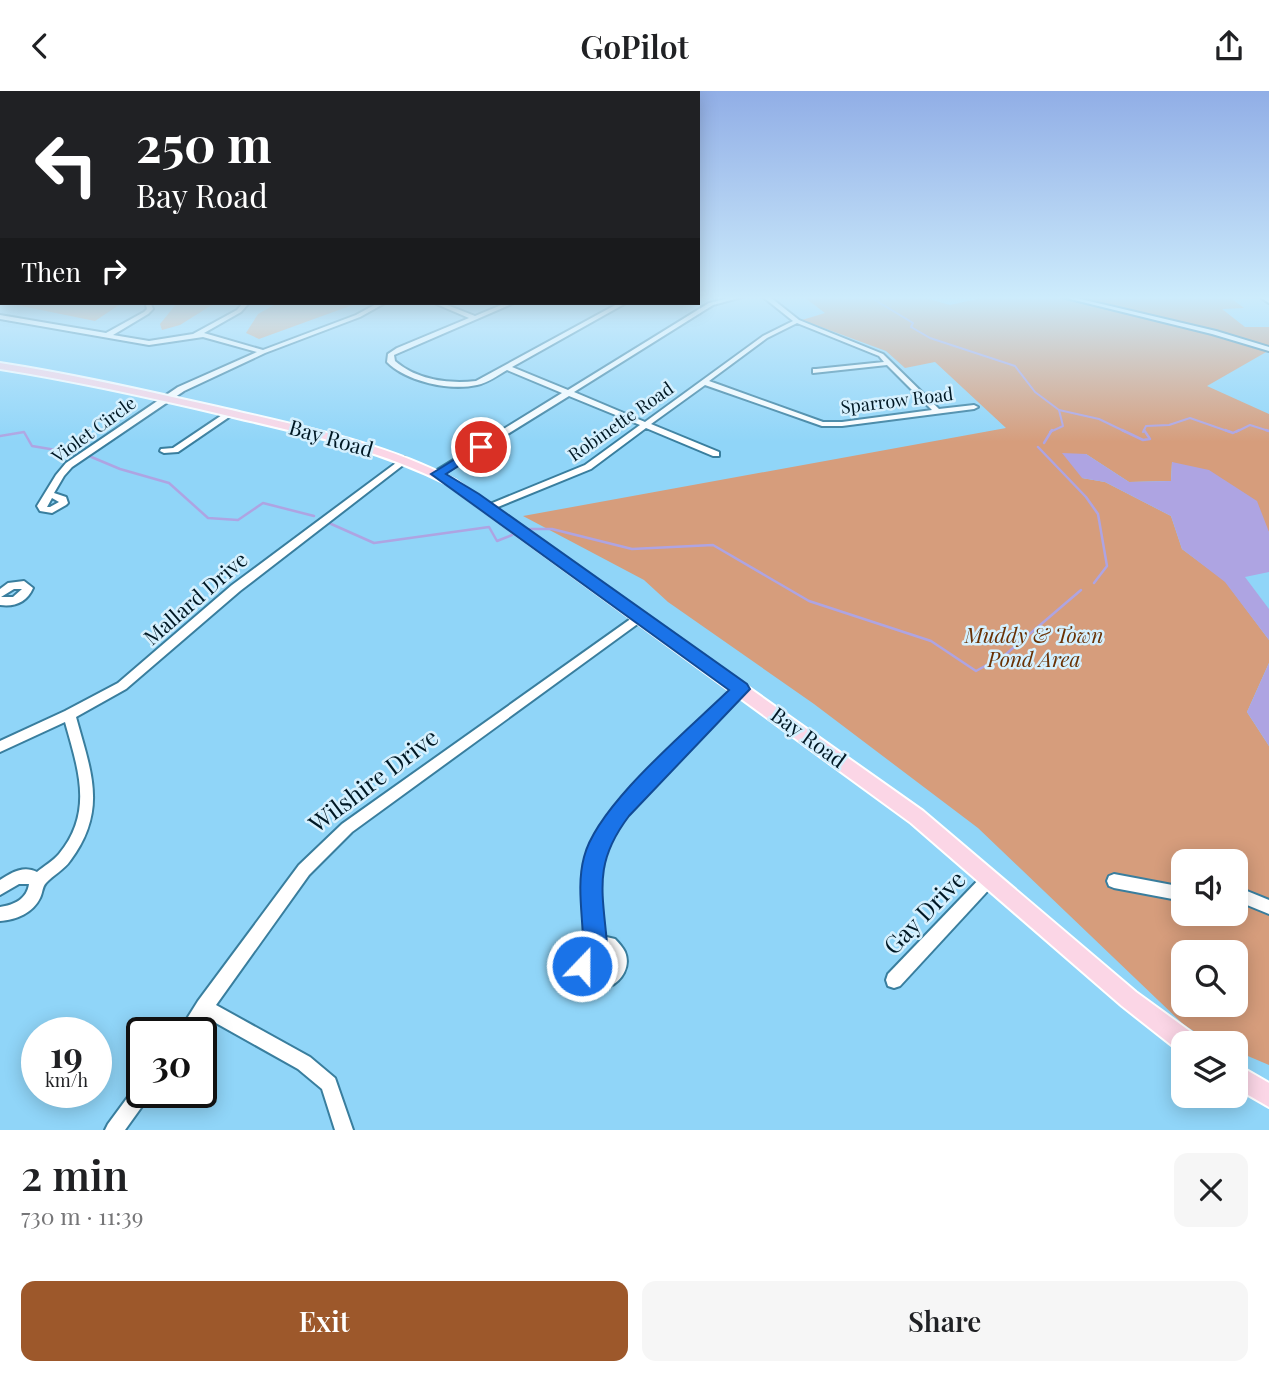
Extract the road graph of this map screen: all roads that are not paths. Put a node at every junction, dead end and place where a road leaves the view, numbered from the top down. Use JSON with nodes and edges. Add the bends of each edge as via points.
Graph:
{"nodes":[{"id":1,"x":237,"y":345,"type":"edge"},
{"id":2,"x":280,"y":345,"type":"edge"},
{"id":3,"x":410,"y":345,"type":"edge"},
{"id":4,"x":548,"y":345,"type":"edge"},
{"id":5,"x":644,"y":345,"type":"edge"},
{"id":6,"x":754,"y":345,"type":"edge"},
{"id":7,"x":859,"y":345,"type":"edge"},
{"id":8,"x":263,"y":352,"type":"junction"},
{"id":9,"x":890,"y":363,"type":"junction"},
{"id":10,"x":0,"y":366,"type":"edge"},
{"id":11,"x":509,"y":368,"type":"junction"},
{"id":12,"x":816,"y":371,"type":"dead end"},
{"id":13,"x":704,"y":383,"type":"junction"},
{"id":14,"x":568,"y":392,"type":"junction"},
{"id":15,"x":166,"y":398,"type":"junction"},
{"id":16,"x":974,"y":407,"type":"dead end"},
{"id":17,"x":938,"y":412,"type":"junction"},
{"id":18,"x":231,"y":413,"type":"junction"},
{"id":19,"x":647,"y":425,"type":"junction"},
{"id":20,"x":164,"y":451,"type":"dead end"},
{"id":21,"x":716,"y":454,"type":"dead end"},
{"id":22,"x":404,"y":460,"type":"junction"},
{"id":23,"x":437,"y":474,"type":"junction"},
{"id":24,"x":51,"y":495,"type":"dead end"},
{"id":25,"x":488,"y":508,"type":"junction"},
{"id":26,"x":0,"y":594,"type":"edge"},
{"id":27,"x":0,"y":601,"type":"edge"},
{"id":28,"x":639,"y":617,"type":"junction"},
{"id":29,"x":741,"y":689,"type":"junction"},
{"id":30,"x":69,"y":715,"type":"junction"},
{"id":31,"x":0,"y":747,"type":"edge"},
{"id":32,"x":990,"y":878,"type":"junction"},
{"id":33,"x":1114,"y":881,"type":"dead end"},
{"id":34,"x":37,"y":883,"type":"junction"},
{"id":35,"x":0,"y":888,"type":"edge"},
{"id":36,"x":1171,"y":892,"type":"edge"},
{"id":37,"x":1248,"y":898,"type":"edge"},
{"id":38,"x":1269,"y":907,"type":"edge"},
{"id":39,"x":0,"y":914,"type":"edge"},
{"id":40,"x":595,"y":943,"type":"dead end"},
{"id":41,"x":894,"y":980,"type":"dead end"},
{"id":42,"x":204,"y":1007,"type":"junction"},
{"id":43,"x":197,"y":1017,"type":"edge"},
{"id":44,"x":1171,"y":1031,"type":"edge"},
{"id":45,"x":1248,"y":1083,"type":"edge"},
{"id":46,"x":1269,"y":1096,"type":"edge"},
{"id":47,"x":130,"y":1108,"type":"edge"},
{"id":48,"x":114,"y":1130,"type":"edge"},
{"id":49,"x":344,"y":1130,"type":"edge"}],
"edges":[{"from":1,"to":8,"type":"street"},
{"from":2,"to":8,"type":"street","name":"Violet Circle"},
{"from":3,"to":11,"type":"street","via":[[390,357],[416,376],[465,384],[482,382]]},
{"from":4,"to":11,"type":"street"},
{"from":5,"to":14,"type":"street"},
{"from":6,"to":13,"type":"street","name":"Robinette Road"},
{"from":7,"to":9,"type":"street"},
{"from":8,"to":15,"type":"street","name":"Violet Circle"},
{"from":9,"to":12,"type":"street"},
{"from":9,"to":17,"type":"street"},
{"from":10,"to":15,"type":"main road","name":"Bay Road"},
{"from":11,"to":14,"type":"street"},
{"from":13,"to":17,"type":"street","name":"Sparrow Road","via":[[822,424]]},
{"from":13,"to":19,"type":"street","name":"Robinette Road"},
{"from":14,"to":19,"type":"street"},
{"from":14,"to":23,"type":"street"},
{"from":15,"to":18,"type":"main road","name":"Bay Road"},
{"from":15,"to":24,"type":"street","name":"Violet Circle","via":[[69,464],[55,480]]},
{"from":16,"to":17,"type":"street","name":"Sparrow Road"},
{"from":18,"to":20,"type":"street","via":[[176,450]]},
{"from":18,"to":22,"type":"main road","name":"Bay Road","via":[[326,435]]},
{"from":19,"to":21,"type":"street"},
{"from":19,"to":25,"type":"street","name":"Robinette Road","via":[[580,472]]},
{"from":22,"to":23,"type":"main road","name":"Bay Road"},
{"from":22,"to":30,"type":"street","name":"Mallard Drive","via":[[236,588],[122,687]]},
{"from":23,"to":25,"type":"main road","name":"Bay Road"},
{"from":25,"to":28,"type":"main road","name":"Bay Road"},
{"from":26,"to":27,"type":"street","via":[[18,585],[28,588],[18,599]]},
{"from":28,"to":29,"type":"main road","name":"Bay Road"},
{"from":28,"to":42,"type":"street","name":"Wilshire Drive","via":[[346,828],[304,870]]},
{"from":29,"to":32,"type":"main road","name":"Bay Road","via":[[909,810]]},
{"from":29,"to":40,"type":"street","via":[[605,831],[595,856],[591,886]]},
{"from":30,"to":31,"type":"street","name":"Mallard Drive"},
{"from":30,"to":34,"type":"street","via":[[87,783],[88,810],[63,860]]},
{"from":32,"to":41,"type":"street","name":"Gay Drive"},
{"from":32,"to":44,"type":"main road","name":"Bay Road"},
{"from":33,"to":36,"type":"street"},
{"from":34,"to":35,"type":"street","via":[[32,876],[21,876]]},
{"from":34,"to":39,"type":"street","via":[[25,904]]},
{"from":37,"to":38,"type":"street"},
{"from":42,"to":43,"type":"street","name":"Wilshire Drive"},
{"from":42,"to":49,"type":"street","via":[[304,1063],[329,1084]]},
{"from":45,"to":46,"type":"main road"},
{"from":47,"to":48,"type":"street"}]}
